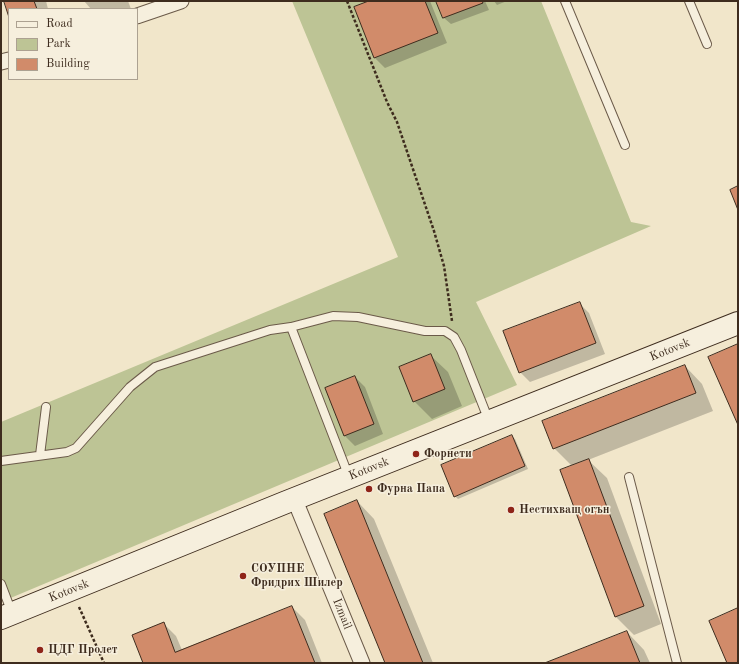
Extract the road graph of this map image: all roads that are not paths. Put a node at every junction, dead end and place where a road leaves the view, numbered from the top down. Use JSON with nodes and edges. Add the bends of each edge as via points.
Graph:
{"nodes":[{"id":1,"x":181,"y":1,"type":"edge"},
{"id":2,"x":565,"y":1,"type":"edge"},
{"id":3,"x":689,"y":1,"type":"edge"},
{"id":4,"x":138,"y":16,"type":"edge"},
{"id":5,"x":707,"y":44,"type":"dead end"},
{"id":6,"x":625,"y":145,"type":"dead end"},
{"id":7,"x":738,"y":323,"type":"edge"},
{"id":8,"x":291,"y":326,"type":"junction"},
{"id":9,"x":46,"y":407,"type":"dead end"},
{"id":10,"x":489,"y":421,"type":"junction"},
{"id":11,"x":40,"y":455,"type":"junction"},
{"id":12,"x":1,"y":461,"type":"edge"},
{"id":13,"x":349,"y":477,"type":"junction"},
{"id":14,"x":629,"y":477,"type":"dead end"},
{"id":15,"x":294,"y":498,"type":"junction"},
{"id":16,"x":1,"y":584,"type":"edge"},
{"id":17,"x":7,"y":616,"type":"edge"},
{"id":18,"x":362,"y":663,"type":"edge"},
{"id":19,"x":677,"y":663,"type":"edge"}],
"edges":[{"from":1,"to":4,"type":"street"},
{"from":2,"to":6,"type":"lane"},
{"from":3,"to":5,"type":"lane"},
{"from":7,"to":10,"type":"street","name":"Kotovsk"},
{"from":8,"to":10,"type":"lane","via":[[333,316],[358,317],[424,331],[446,331],[454,337],[461,350]]},
{"from":8,"to":11,"type":"lane","via":[[270,330],[155,367],[130,387],[76,448],[67,452]]},
{"from":8,"to":13,"type":"lane"},
{"from":9,"to":11,"type":"lane"},
{"from":10,"to":13,"type":"street","name":"Kotovsk"},
{"from":11,"to":12,"type":"lane"},
{"from":13,"to":15,"type":"street","name":"Kotovsk"},
{"from":14,"to":19,"type":"lane"},
{"from":15,"to":17,"type":"street","name":"Kotovsk"},
{"from":15,"to":18,"type":"street","name":"Izmail"},
{"from":16,"to":17,"type":"lane"}]}
